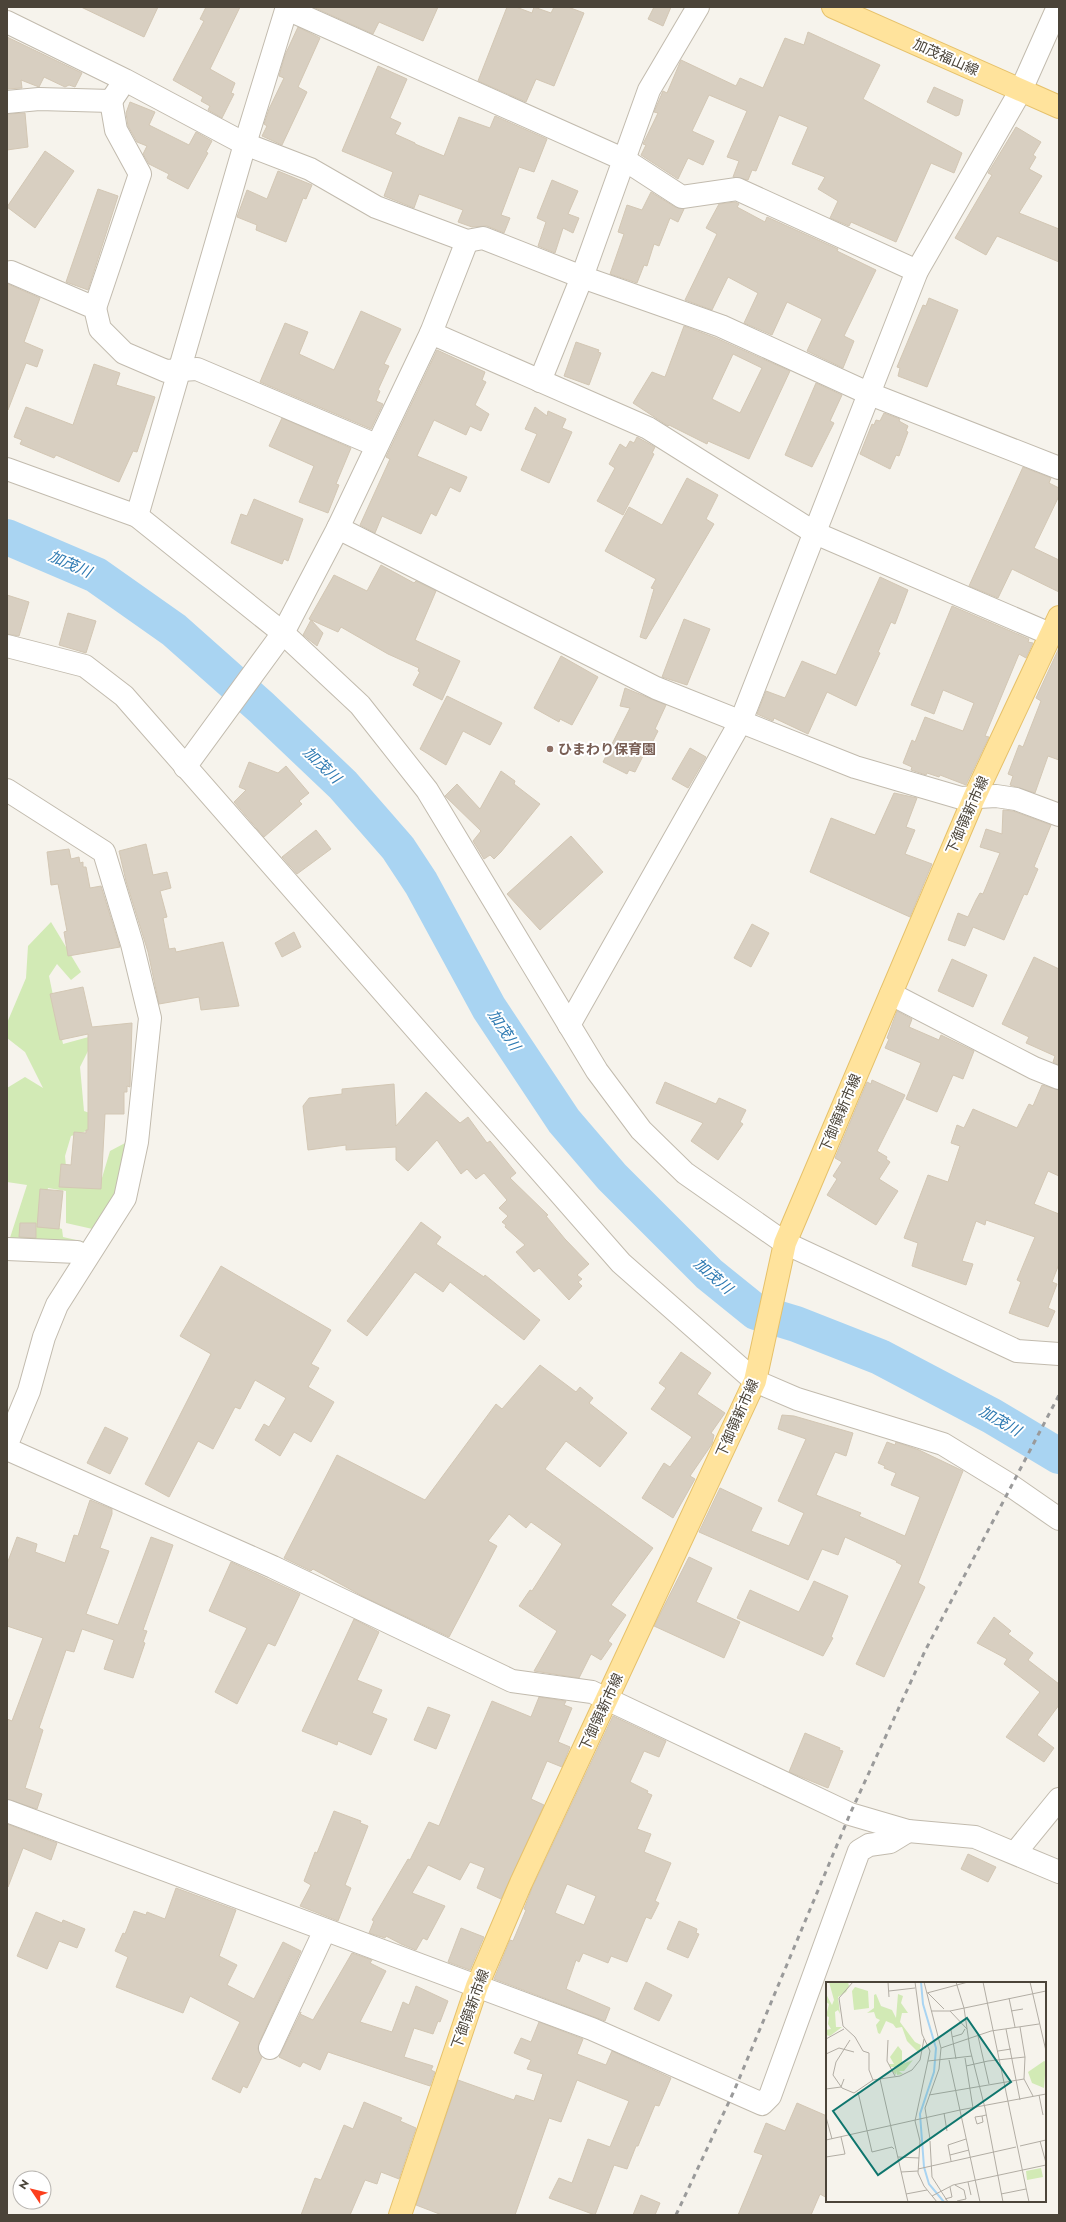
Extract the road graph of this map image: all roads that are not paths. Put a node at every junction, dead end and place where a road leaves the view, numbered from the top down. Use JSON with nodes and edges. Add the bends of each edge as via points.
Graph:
{"nodes":[{"id":1,"x":698,"y":7,"type":"edge"},
{"id":2,"x":833,"y":7,"type":"edge"},
{"id":3,"x":1058,"y":7,"type":"edge"},
{"id":4,"x":287,"y":8,"type":"edge"},
{"id":5,"x":7,"y":22,"type":"edge"},
{"id":6,"x":125,"y":80,"type":"junction"},
{"id":7,"x":1021,"y":90,"type":"junction"},
{"id":8,"x":110,"y":101,"type":"junction"},
{"id":9,"x":7,"y":102,"type":"edge"},
{"id":10,"x":1059,"y":107,"type":"edge"},
{"id":11,"x":244,"y":144,"type":"junction"},
{"id":12,"x":625,"y":160,"type":"junction"},
{"id":13,"x":467,"y":241,"type":"junction"},
{"id":14,"x":918,"y":271,"type":"junction"},
{"id":15,"x":11,"y":272,"type":"dead end"},
{"id":16,"x":582,"y":277,"type":"junction"},
{"id":17,"x":95,"y":308,"type":"junction"},
{"id":18,"x":431,"y":333,"type":"junction"},
{"id":19,"x":180,"y":369,"type":"junction"},
{"id":20,"x":540,"y":381,"type":"junction"},
{"id":21,"x":870,"y":394,"type":"junction"},
{"id":22,"x":376,"y":445,"type":"junction"},
{"id":23,"x":1059,"y":468,"type":"edge"},
{"id":24,"x":7,"y":469,"type":"edge"},
{"id":25,"x":137,"y":516,"type":"junction"},
{"id":26,"x":338,"y":528,"type":"junction"},
{"id":27,"x":815,"y":533,"type":"junction"},
{"id":28,"x":1055,"y":626,"type":"edge"},
{"id":29,"x":280,"y":638,"type":"junction"},
{"id":30,"x":7,"y":646,"type":"edge"},
{"id":31,"x":741,"y":721,"type":"junction"},
{"id":32,"x":185,"y":767,"type":"junction"},
{"id":33,"x":7,"y":790,"type":"edge"},
{"id":34,"x":974,"y":798,"type":"junction"},
{"id":35,"x":1059,"y":815,"type":"edge"},
{"id":36,"x":891,"y":994,"type":"junction"},
{"id":37,"x":569,"y":1025,"type":"junction"},
{"id":38,"x":1059,"y":1078,"type":"edge"},
{"id":39,"x":7,"y":1249,"type":"edge"},
{"id":40,"x":783,"y":1250,"type":"junction"},
{"id":41,"x":86,"y":1258,"type":"junction"},
{"id":42,"x":1059,"y":1354,"type":"edge"},
{"id":43,"x":757,"y":1371,"type":"junction"},
{"id":44,"x":7,"y":1444,"type":"edge"},
{"id":45,"x":7,"y":1449,"type":"edge"},
{"id":46,"x":1059,"y":1519,"type":"edge"},
{"id":47,"x":608,"y":1698,"type":"junction"},
{"id":48,"x":1059,"y":1799,"type":"edge"},
{"id":49,"x":7,"y":1811,"type":"edge"},
{"id":50,"x":908,"y":1831,"type":"junction"},
{"id":51,"x":1015,"y":1853,"type":"junction"},
{"id":52,"x":1059,"y":1872,"type":"edge"},
{"id":53,"x":325,"y":1930,"type":"junction"},
{"id":54,"x":477,"y":1986,"type":"junction"},
{"id":55,"x":270,"y":2048,"type":"dead end"},
{"id":56,"x":400,"y":2215,"type":"edge"}],
"edges":[{"from":1,"to":12,"type":"street","via":[[649,90]]},
{"from":2,"to":7,"type":"main road","name":"加茂福山線"},
{"from":3,"to":7,"type":"street"},
{"from":4,"to":11,"type":"street"},
{"from":4,"to":12,"type":"street"},
{"from":5,"to":6,"type":"street"},
{"from":6,"to":8,"type":"street"},
{"from":6,"to":11,"type":"street"},
{"from":7,"to":10,"type":"main road","name":"加茂福山線"},
{"from":7,"to":14,"type":"street"},
{"from":8,"to":9,"type":"street","via":[[38,99]]},
{"from":8,"to":17,"type":"street","via":[[116,130],[140,174]]},
{"from":11,"to":13,"type":"street","via":[[310,169],[376,207]]},
{"from":11,"to":19,"type":"street"},
{"from":12,"to":14,"type":"street","via":[[682,197],[737,189]]},
{"from":12,"to":16,"type":"street"},
{"from":13,"to":16,"type":"street","via":[[483,238]]},
{"from":13,"to":18,"type":"street"},
{"from":14,"to":21,"type":"street"},
{"from":15,"to":17,"type":"street"},
{"from":16,"to":20,"type":"street"},
{"from":16,"to":21,"type":"street","via":[[721,326]]},
{"from":17,"to":19,"type":"street","via":[[100,329],[124,353],[166,370]]},
{"from":18,"to":20,"type":"street"},
{"from":18,"to":22,"type":"street"},
{"from":19,"to":22,"type":"street","via":[[197,369]]},
{"from":19,"to":25,"type":"street"},
{"from":20,"to":27,"type":"street","via":[[648,428]]},
{"from":21,"to":23,"type":"street"},
{"from":21,"to":27,"type":"street"},
{"from":22,"to":26,"type":"street"},
{"from":24,"to":25,"type":"street"},
{"from":25,"to":29,"type":"street"},
{"from":26,"to":29,"type":"street"},
{"from":26,"to":31,"type":"street","via":[[656,688]]},
{"from":27,"to":28,"type":"street"},
{"from":27,"to":31,"type":"street"},
{"from":28,"to":34,"type":"main road","name":"下御領新市線"},
{"from":29,"to":32,"type":"street"},
{"from":29,"to":37,"type":"street","via":[[360,705],[427,790]]},
{"from":30,"to":32,"type":"street","via":[[85,666],[124,696]]},
{"from":31,"to":34,"type":"street","via":[[855,767],[961,798]]},
{"from":31,"to":37,"type":"street"},
{"from":32,"to":43,"type":"street","via":[[620,1263]]},
{"from":33,"to":41,"type":"street","via":[[104,852],[132,944],[150,1018],[137,1142],[125,1198]]},
{"from":34,"to":35,"type":"street","via":[[996,796],[1016,799]]},
{"from":34,"to":36,"type":"main road","name":"下御領新市線"},
{"from":36,"to":38,"type":"street","via":[[1034,1068]]},
{"from":36,"to":40,"type":"main road","name":"下御領新市線"},
{"from":37,"to":40,"type":"street","via":[[597,1072],[641,1130],[685,1173]]},
{"from":39,"to":41,"type":"street","via":[[77,1252]]},
{"from":40,"to":42,"type":"street","via":[[1017,1352]]},
{"from":40,"to":43,"type":"main road","name":"下御領新市線"},
{"from":41,"to":44,"type":"street","via":[[55,1311],[44,1337],[29,1391]]},
{"from":43,"to":46,"type":"street","via":[[797,1400],[943,1444]]},
{"from":43,"to":47,"type":"main road","name":"下御領新市線"},
{"from":45,"to":47,"type":"street","via":[[273,1567],[512,1681],[592,1692]]},
{"from":47,"to":50,"type":"street","via":[[622,1707],[850,1814]]},
{"from":47,"to":54,"type":"main road","name":"下御領新市線","via":[[521,1883]]},
{"from":48,"to":51,"type":"street"},
{"from":49,"to":53,"type":"street"},
{"from":50,"to":51,"type":"street","via":[[975,1837]]},
{"from":50,"to":54,"type":"street","via":[[890,1842],[869,1844],[859,1851],[770,2096],[762,2104],[592,2029]]},
{"from":51,"to":52,"type":"street"},
{"from":53,"to":54,"type":"street"},
{"from":53,"to":55,"type":"street"},
{"from":54,"to":56,"type":"main road","name":"下御領新市線"}]}
